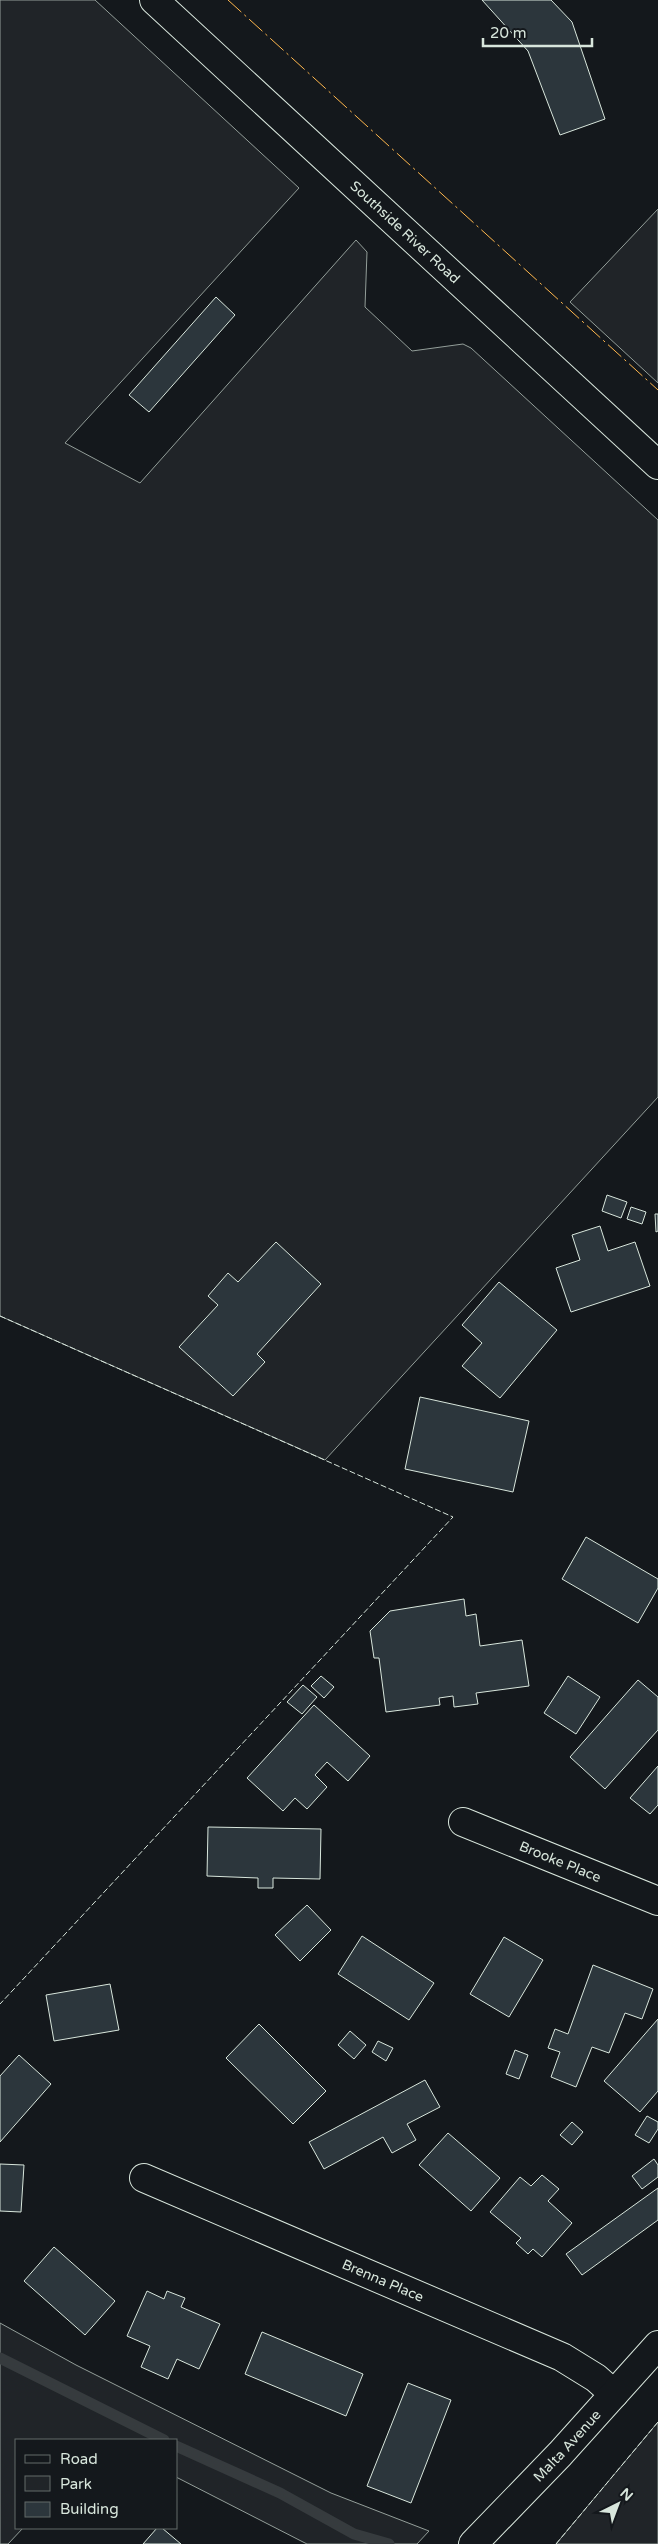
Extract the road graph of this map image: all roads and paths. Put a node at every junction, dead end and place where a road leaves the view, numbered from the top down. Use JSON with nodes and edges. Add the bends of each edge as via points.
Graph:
{"nodes":[{"id":1,"x":154,"y":0,"type":"edge"},
{"id":2,"x":658,"y":465,"type":"edge"},
{"id":3,"x":463,"y":1822,"type":"dead end"},
{"id":4,"x":658,"y":1901,"type":"edge"},
{"id":5,"x":144,"y":2178,"type":"dead end"},
{"id":6,"x":658,"y":2344,"type":"edge"},
{"id":7,"x":614,"y":2394,"type":"junction"},
{"id":8,"x":473,"y":2544,"type":"edge"}],
"edges":[{"from":1,"to":2,"type":"street","name":"Southside River Road"},
{"from":3,"to":4,"type":"street","name":"Brooke Place"},
{"from":5,"to":7,"type":"street","name":"Brenna Place","via":[[562,2357],[596,2378]]},
{"from":6,"to":7,"type":"street","name":"Malta Avenue"},
{"from":7,"to":8,"type":"street","name":"Malta Avenue"}]}
